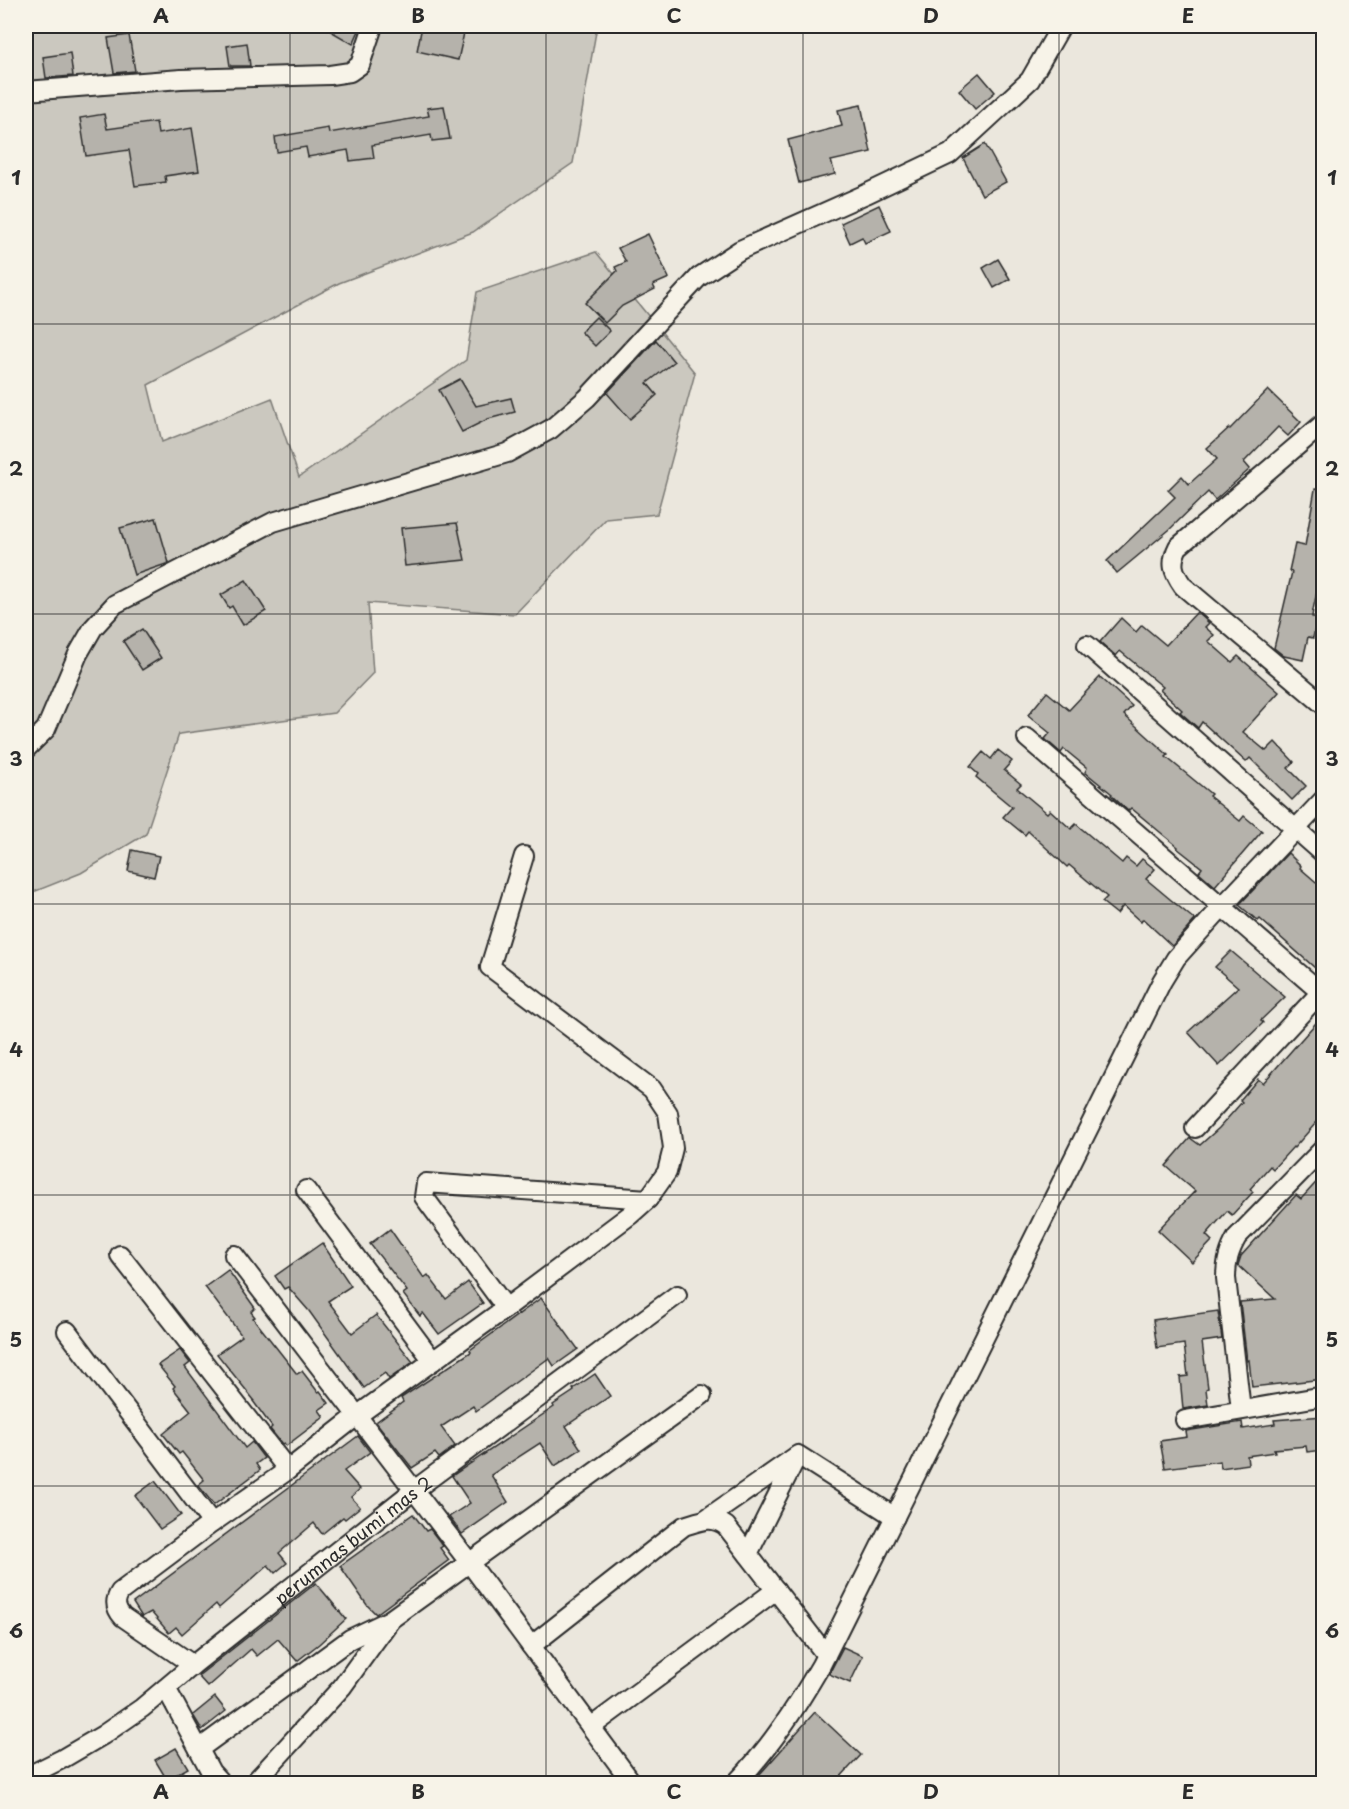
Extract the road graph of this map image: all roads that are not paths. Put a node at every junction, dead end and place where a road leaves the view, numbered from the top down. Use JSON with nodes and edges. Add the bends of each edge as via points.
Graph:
{"nodes":[{"id":1,"x":373,"y":26,"type":"edge"},
{"id":2,"x":1061,"y":26,"type":"edge"},
{"id":3,"x":26,"y":90,"type":"edge"},
{"id":4,"x":1323,"y":423,"type":"edge"},
{"id":5,"x":1087,"y":645,"type":"dead end"},
{"id":6,"x":1323,"y":705,"type":"edge"},
{"id":7,"x":1027,"y":738,"type":"dead end"},
{"id":8,"x":26,"y":749,"type":"edge"},
{"id":9,"x":1323,"y":799,"type":"edge"},
{"id":10,"x":1295,"y":829,"type":"junction"},
{"id":11,"x":1323,"y":854,"type":"edge"},
{"id":12,"x":524,"y":856,"type":"dead end"},
{"id":13,"x":1221,"y":908,"type":"junction"},
{"id":14,"x":1322,"y":994,"type":"edge"},
{"id":15,"x":1195,"y":1128,"type":"dead end"},
{"id":16,"x":1323,"y":1148,"type":"edge"},
{"id":17,"x":306,"y":1190,"type":"dead end"},
{"id":18,"x":648,"y":1198,"type":"junction"},
{"id":19,"x":120,"y":1255,"type":"dead end"},
{"id":20,"x":234,"y":1255,"type":"dead end"},
{"id":21,"x":677,"y":1294,"type":"dead end"},
{"id":22,"x":506,"y":1308,"type":"junction"},
{"id":23,"x":67,"y":1331,"type":"dead end"},
{"id":24,"x":433,"y":1361,"type":"junction"},
{"id":25,"x":702,"y":1395,"type":"dead end"},
{"id":26,"x":1323,"y":1396,"type":"edge"},
{"id":27,"x":1241,"y":1410,"type":"junction"},
{"id":28,"x":358,"y":1415,"type":"junction"},
{"id":29,"x":1185,"y":1420,"type":"dead end"},
{"id":30,"x":798,"y":1455,"type":"junction"},
{"id":31,"x":288,"y":1470,"type":"junction"},
{"id":32,"x":413,"y":1491,"type":"junction"},
{"id":33,"x":895,"y":1517,"type":"junction"},
{"id":34,"x":706,"y":1519,"type":"junction"},
{"id":35,"x":212,"y":1522,"type":"junction"},
{"id":36,"x":748,"y":1554,"type":"junction"},
{"id":37,"x":469,"y":1563,"type":"junction"},
{"id":38,"x":776,"y":1590,"type":"junction"},
{"id":39,"x":391,"y":1619,"type":"junction"},
{"id":40,"x":531,"y":1646,"type":"junction"},
{"id":41,"x":826,"y":1655,"type":"junction"},
{"id":42,"x":192,"y":1665,"type":"junction"},
{"id":43,"x":166,"y":1688,"type":"junction"},
{"id":44,"x":591,"y":1727,"type":"junction"},
{"id":45,"x":199,"y":1749,"type":"junction"},
{"id":46,"x":26,"y":1776,"type":"edge"},
{"id":47,"x":222,"y":1784,"type":"edge"},
{"id":48,"x":253,"y":1784,"type":"edge"},
{"id":49,"x":633,"y":1784,"type":"edge"},
{"id":50,"x":735,"y":1784,"type":"edge"}],
"edges":[{"from":1,"to":3,"type":"street","via":[[360,65],[350,72]]},
{"from":2,"to":8,"type":"street","via":[[1030,80],[950,154],[740,250],[699,277],[587,398],[551,429],[507,453],[273,522],[116,604],[93,628],[46,729]]},
{"from":4,"to":6,"type":"street","via":[[1178,547],[1172,565],[1183,586]]},
{"from":5,"to":10,"type":"street"},
{"from":7,"to":13,"type":"street"},
{"from":9,"to":10,"type":"street"},
{"from":10,"to":11,"type":"street"},
{"from":10,"to":13,"type":"street"},
{"from":12,"to":18,"type":"street","via":[[490,967],[652,1089],[668,1113],[673,1148],[667,1172]]},
{"from":13,"to":14,"type":"street"},
{"from":13,"to":33,"type":"street","via":[[1176,958],[1162,981]]},
{"from":14,"to":15,"type":"street"},
{"from":16,"to":27,"type":"street","via":[[1237,1237],[1226,1262]]},
{"from":17,"to":24,"type":"street"},
{"from":18,"to":22,"type":"street"},
{"from":18,"to":22,"type":"street","via":[[426,1184],[424,1197]]},
{"from":19,"to":31,"type":"street"},
{"from":20,"to":28,"type":"street"},
{"from":21,"to":32,"type":"street","name":"perumnas bumi mas 2"},
{"from":22,"to":24,"type":"street"},
{"from":23,"to":35,"type":"street"},
{"from":24,"to":28,"type":"street"},
{"from":25,"to":37,"type":"street"},
{"from":26,"to":27,"type":"street"},
{"from":27,"to":29,"type":"street"},
{"from":28,"to":31,"type":"street"},
{"from":28,"to":32,"type":"street"},
{"from":30,"to":33,"type":"street"},
{"from":30,"to":34,"type":"street"},
{"from":30,"to":36,"type":"street"},
{"from":31,"to":35,"type":"street"},
{"from":32,"to":37,"type":"street"},
{"from":32,"to":42,"type":"street","name":"perumnas bumi mas 2"},
{"from":33,"to":41,"type":"street"},
{"from":34,"to":36,"type":"street","via":[[718,1520],[726,1526]]},
{"from":34,"to":40,"type":"street","via":[[684,1526]]},
{"from":35,"to":42,"type":"street","via":[[116,1597],[115,1605],[123,1617]]},
{"from":36,"to":38,"type":"street"},
{"from":37,"to":39,"type":"street"},
{"from":37,"to":40,"type":"street"},
{"from":38,"to":41,"type":"street"},
{"from":38,"to":44,"type":"street"},
{"from":39,"to":45,"type":"street","via":[[350,1639]]},
{"from":39,"to":48,"type":"street","via":[[342,1688]]},
{"from":40,"to":44,"type":"street"},
{"from":41,"to":50,"type":"street","via":[[778,1735]]},
{"from":42,"to":43,"type":"street","name":"perumnas bumi mas 2"},
{"from":43,"to":45,"type":"street"},
{"from":43,"to":46,"type":"street","name":"perumnas bumi mas 2","via":[[103,1736]]},
{"from":44,"to":49,"type":"street"},
{"from":45,"to":47,"type":"street"}]}
